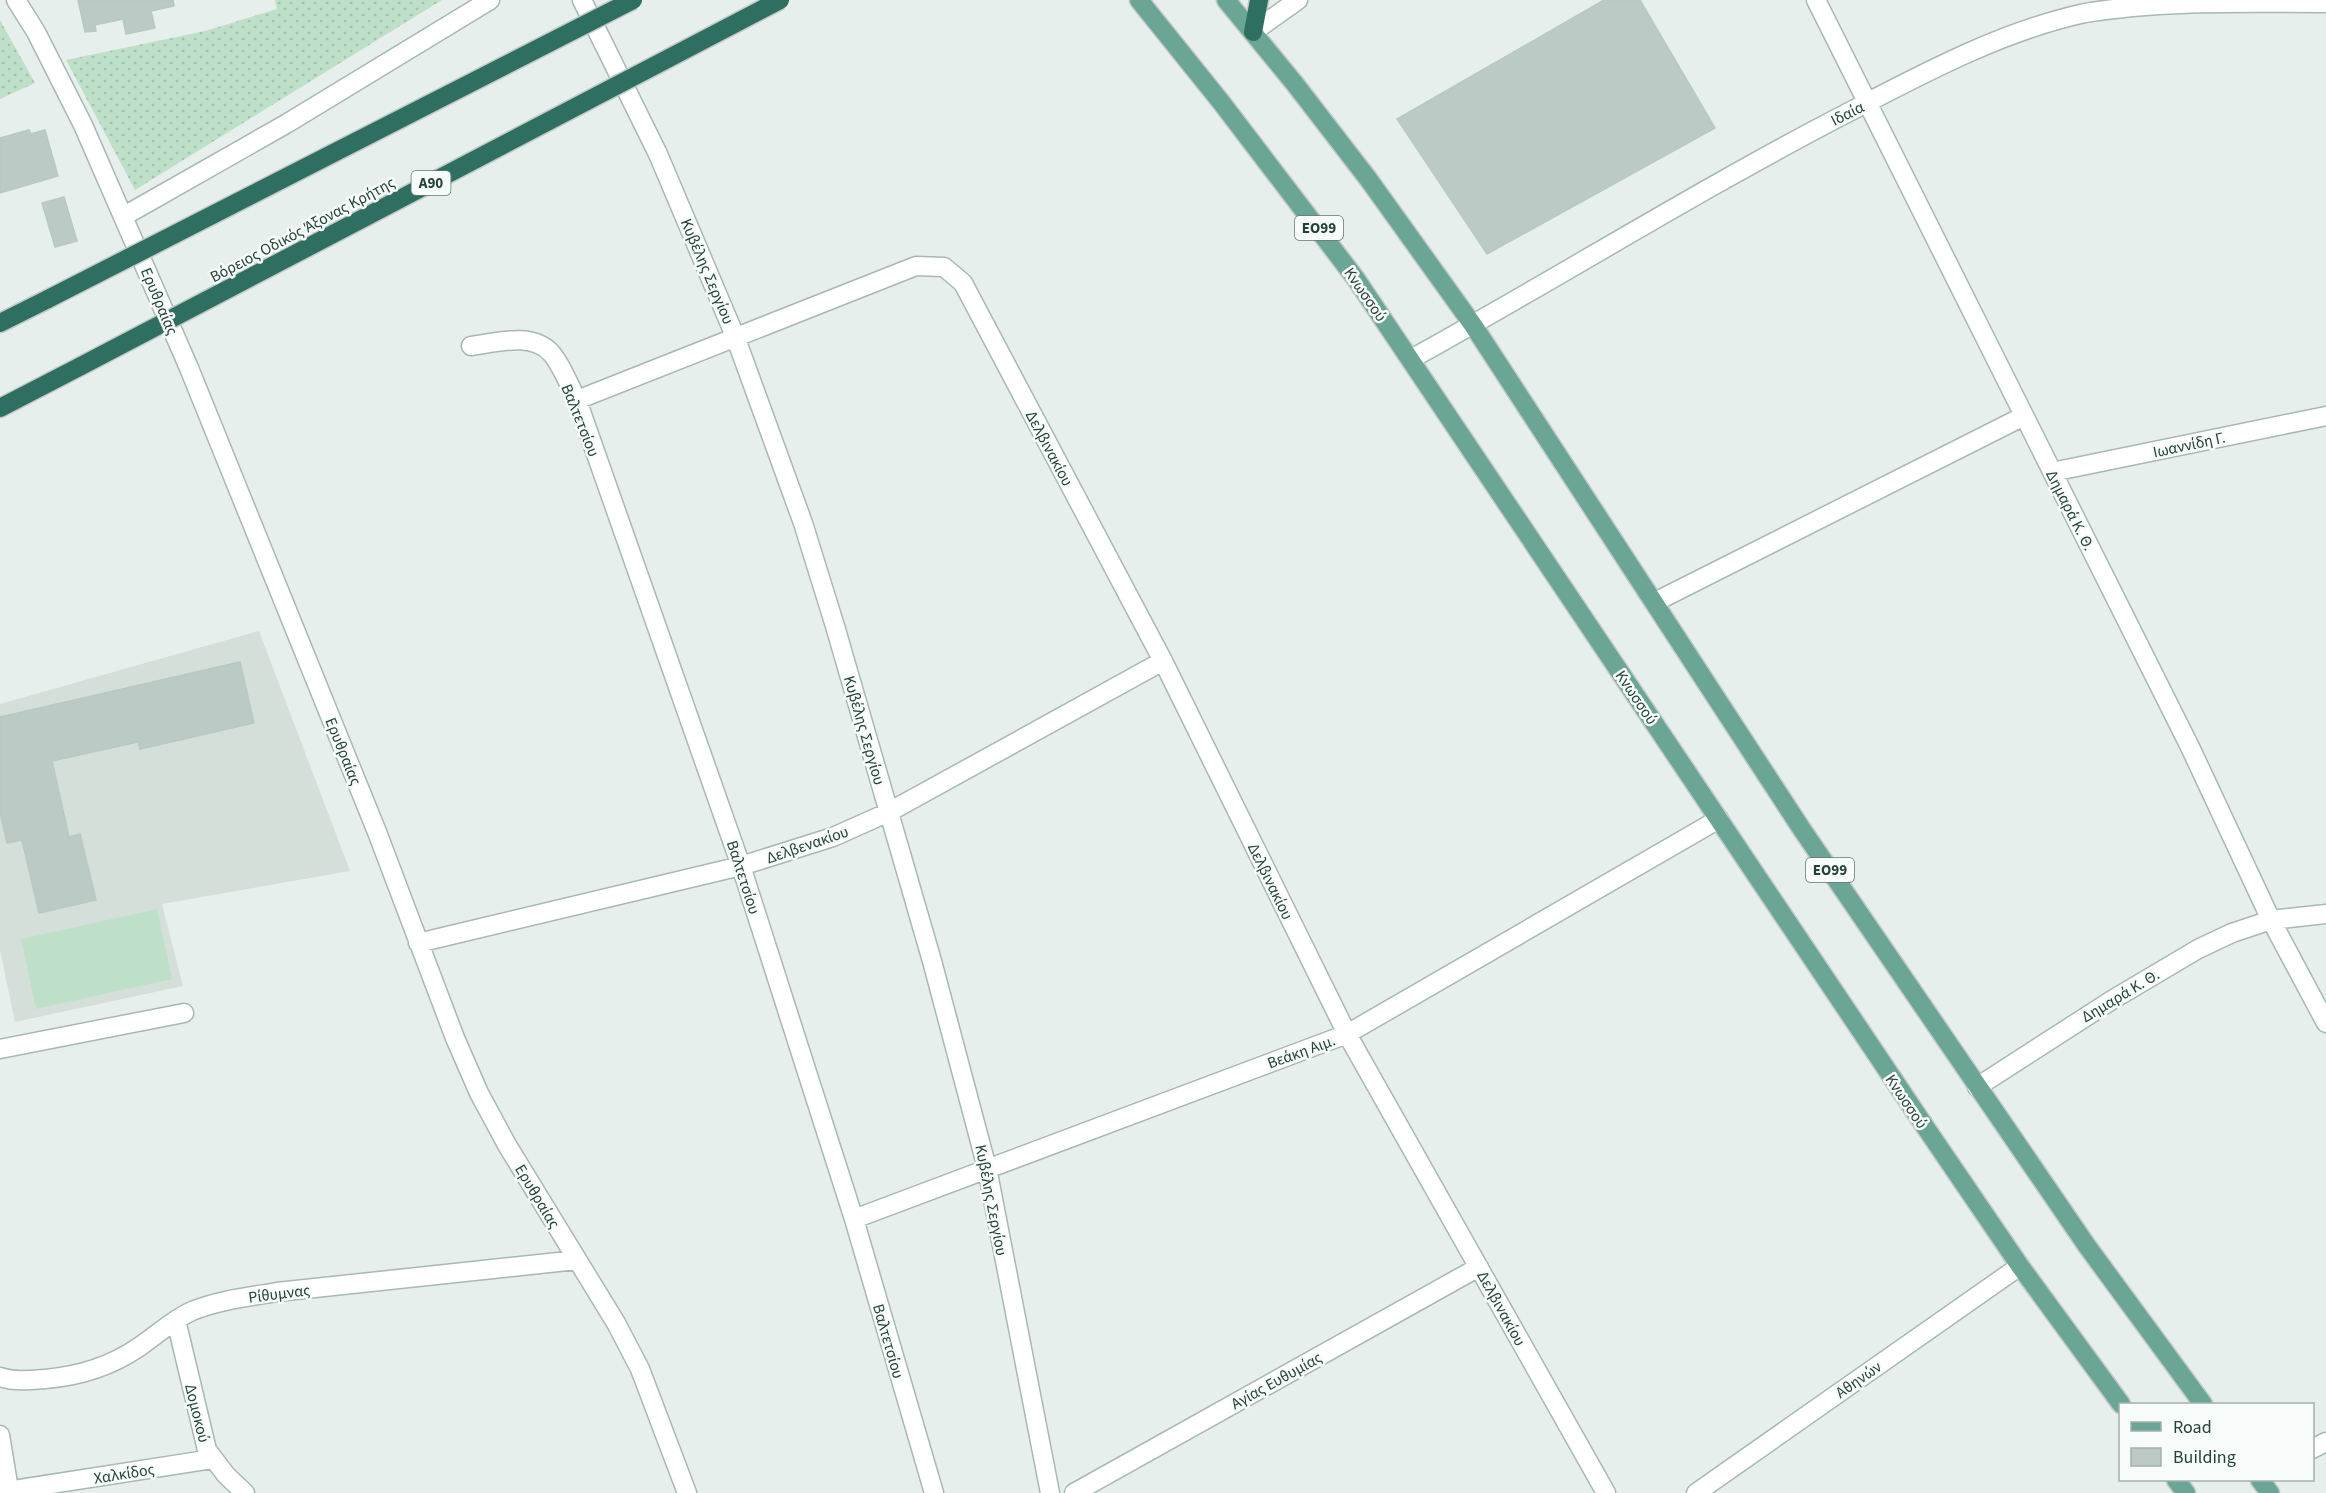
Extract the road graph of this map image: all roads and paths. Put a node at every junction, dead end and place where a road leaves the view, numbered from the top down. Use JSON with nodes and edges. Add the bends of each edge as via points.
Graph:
{"nodes":[{"id":1,"x":16,"y":0,"type":"edge"},
{"id":2,"x":490,"y":0,"type":"edge"},
{"id":3,"x":582,"y":0,"type":"edge"},
{"id":4,"x":633,"y":0,"type":"edge"},
{"id":5,"x":780,"y":0,"type":"edge"},
{"id":6,"x":1139,"y":0,"type":"edge"},
{"id":7,"x":1226,"y":0,"type":"edge"},
{"id":8,"x":1259,"y":0,"type":"edge"},
{"id":9,"x":1298,"y":0,"type":"edge"},
{"id":10,"x":1816,"y":0,"type":"edge"},
{"id":11,"x":2326,"y":3,"type":"edge"},
{"id":12,"x":2118,"y":4,"type":"edge"},
{"id":13,"x":1253,"y":32,"type":"junction"},
{"id":14,"x":1868,"y":102,"type":"junction"},
{"id":15,"x":124,"y":216,"type":"junction"},
{"id":16,"x":0,"y":323,"type":"edge"},
{"id":17,"x":1473,"y":325,"type":"junction"},
{"id":18,"x":735,"y":336,"type":"junction"},
{"id":19,"x":471,"y":346,"type":"dead end"},
{"id":20,"x":1411,"y":359,"type":"junction"},
{"id":21,"x":577,"y":400,"type":"junction"},
{"id":22,"x":0,"y":408,"type":"edge"},
{"id":23,"x":2024,"y":416,"type":"junction"},
{"id":24,"x":2326,"y":416,"type":"edge"},
{"id":25,"x":2052,"y":472,"type":"junction"},
{"id":26,"x":1655,"y":602,"type":"junction"},
{"id":27,"x":1163,"y":661,"type":"junction"},
{"id":28,"x":889,"y":812,"type":"junction"},
{"id":29,"x":1719,"y":819,"type":"junction"},
{"id":30,"x":741,"y":866,"type":"junction"},
{"id":31,"x":2326,"y":914,"type":"edge"},
{"id":32,"x":2271,"y":920,"type":"junction"},
{"id":33,"x":418,"y":944,"type":"junction"},
{"id":34,"x":184,"y":1013,"type":"dead end"},
{"id":35,"x":2326,"y":1023,"type":"edge"},
{"id":36,"x":1347,"y":1034,"type":"junction"},
{"id":37,"x":0,"y":1049,"type":"edge"},
{"id":38,"x":1977,"y":1087,"type":"junction"},
{"id":39,"x":987,"y":1168,"type":"junction"},
{"id":40,"x":854,"y":1219,"type":"junction"},
{"id":41,"x":577,"y":1260,"type":"junction"},
{"id":42,"x":2020,"y":1266,"type":"junction"},
{"id":43,"x":1479,"y":1267,"type":"junction"},
{"id":44,"x":176,"y":1320,"type":"junction"},
{"id":45,"x":0,"y":1377,"type":"edge"},
{"id":46,"x":2120,"y":1403,"type":"edge"},
{"id":47,"x":2202,"y":1403,"type":"edge"},
{"id":48,"x":0,"y":1435,"type":"edge"},
{"id":49,"x":212,"y":1459,"type":"junction"},
{"id":50,"x":2261,"y":1481,"type":"edge"},
{"id":51,"x":4,"y":1491,"type":"edge"},
{"id":52,"x":245,"y":1493,"type":"edge"},
{"id":53,"x":687,"y":1493,"type":"edge"},
{"id":54,"x":934,"y":1493,"type":"edge"},
{"id":55,"x":1050,"y":1493,"type":"edge"},
{"id":56,"x":1074,"y":1493,"type":"edge"},
{"id":57,"x":1606,"y":1493,"type":"edge"},
{"id":58,"x":1696,"y":1493,"type":"edge"},
{"id":59,"x":2270,"y":1493,"type":"edge"}],
"edges":[{"from":1,"to":15,"type":"street","name":"Ερυθραίας","via":[[57,72]]},
{"from":2,"to":15,"type":"street","via":[[286,124]]},
{"from":3,"to":18,"type":"street","name":"Κυβέλης Σεργίου","via":[[658,154]]},
{"from":4,"to":16,"type":"highway","bridge":true},
{"from":5,"to":22,"type":"highway","name":"Βόρειος Οδικός Άξονας Κρήτης","number":"Α90","bridge":true},
{"from":6,"to":20,"type":"main road","name":"Κνωσσού","number":"ΕΟ99","via":[[1311,218]]},
{"from":7,"to":13,"type":"main road","number":"ΕΟ99"},
{"from":8,"to":13,"type":"highway"},
{"from":9,"to":13,"type":"street"},
{"from":10,"to":14,"type":"street","name":"Δημαρά Κ. Θ."},
{"from":11,"to":12,"type":"street","name":"Ιδαία"},
{"from":12,"to":14,"type":"street","name":"Ιδαία","via":[[2032,28]]},
{"from":13,"to":17,"type":"main road","number":"ΕΟ99","via":[[1362,171]]},
{"from":14,"to":17,"type":"street","name":"Ιδαία","via":[[1642,226]]},
{"from":14,"to":23,"type":"street","name":"Δημαρά Κ. Θ."},
{"from":15,"to":33,"type":"street","name":"Ερυθραίας","via":[[377,832]]},
{"from":17,"to":20,"type":"street","name":"Ιδαία"},
{"from":17,"to":26,"type":"main road","number":"ΕΟ99"},
{"from":18,"to":21,"type":"street"},
{"from":18,"to":27,"type":"street","name":"Δελβινακίου","via":[[916,266],[944,267],[963,283]]},
{"from":18,"to":28,"type":"street","name":"Κυβέλης Σεργίου","via":[[803,523]]},
{"from":19,"to":21,"type":"street","name":"Βαλτετσίου","via":[[536,342],[551,353]]},
{"from":20,"to":29,"type":"main road","name":"Κνωσσού","number":"ΕΟ99"},
{"from":21,"to":30,"type":"street","name":"Βαλτετσίου"},
{"from":23,"to":25,"type":"street","name":"Δημαρά Κ. Θ."},
{"from":23,"to":26,"type":"street"},
{"from":24,"to":25,"type":"street","name":"Ιωαννίδη Γ."},
{"from":25,"to":32,"type":"street","name":"Δημαρά Κ. Θ.","via":[[2190,747]]},
{"from":26,"to":38,"type":"main road","number":"ΕΟ99","via":[[1801,828]]},
{"from":27,"to":28,"type":"street","name":"Δελβενακίου"},
{"from":27,"to":36,"type":"street","name":"Δελβινακίου"},
{"from":28,"to":30,"type":"street","name":"Δελβενακίου","via":[[833,837]]},
{"from":28,"to":39,"type":"street","name":"Κυβέλης Σεργίου"},
{"from":29,"to":36,"type":"street","name":"Βεάκη Αιμ."},
{"from":29,"to":42,"type":"main road","name":"Κνωσσού","number":"ΕΟ99"},
{"from":30,"to":33,"type":"street","name":"Δελβενακίου"},
{"from":30,"to":40,"type":"street","name":"Βαλτετσίου"},
{"from":31,"to":32,"type":"street","name":"Δημαρά Κ. Θ."},
{"from":32,"to":35,"type":"street","name":"Δημαρά Κ. Θ."},
{"from":32,"to":38,"type":"street","name":"Δημαρά Κ. Θ.","via":[[2198,949],[2112,999]]},
{"from":33,"to":41,"type":"street","name":"Ερυθραίας","via":[[479,1093]]},
{"from":34,"to":37,"type":"street"},
{"from":36,"to":39,"type":"street","name":"Βεάκη Αιμ."},
{"from":36,"to":43,"type":"street","name":"Δελβινακίου"},
{"from":38,"to":47,"type":"main road","number":"ΕΟ99"},
{"from":39,"to":40,"type":"street","name":"Βεάκη Αιμ."},
{"from":39,"to":55,"type":"street","name":"Κυβέλης Σεργίου"},
{"from":40,"to":54,"type":"street","name":"Βαλτετσίου"},
{"from":41,"to":44,"type":"street","name":"Ρίθυμνας","via":[[277,1292],[214,1303]]},
{"from":41,"to":53,"type":"street","name":"Ερυθραίας","via":[[640,1369]]},
{"from":42,"to":46,"type":"main road","name":"Κνωσσού","number":"ΕΟ99"},
{"from":42,"to":58,"type":"street","name":"Αθηνών"},
{"from":43,"to":56,"type":"street","name":"Αγίας Ευθυμίας"},
{"from":43,"to":57,"type":"street","name":"Δελβινακίου"},
{"from":44,"to":45,"type":"street","name":"Ρίθυμνας","via":[[120,1360],[93,1371],[36,1379]]},
{"from":44,"to":49,"type":"street","name":"Δομοκού"},
{"from":48,"to":51,"type":"street"},
{"from":49,"to":51,"type":"street","name":"Χαλκίδος"},
{"from":49,"to":52,"type":"street","name":"Δομοκού"},
{"from":50,"to":59,"type":"main road"}]}
